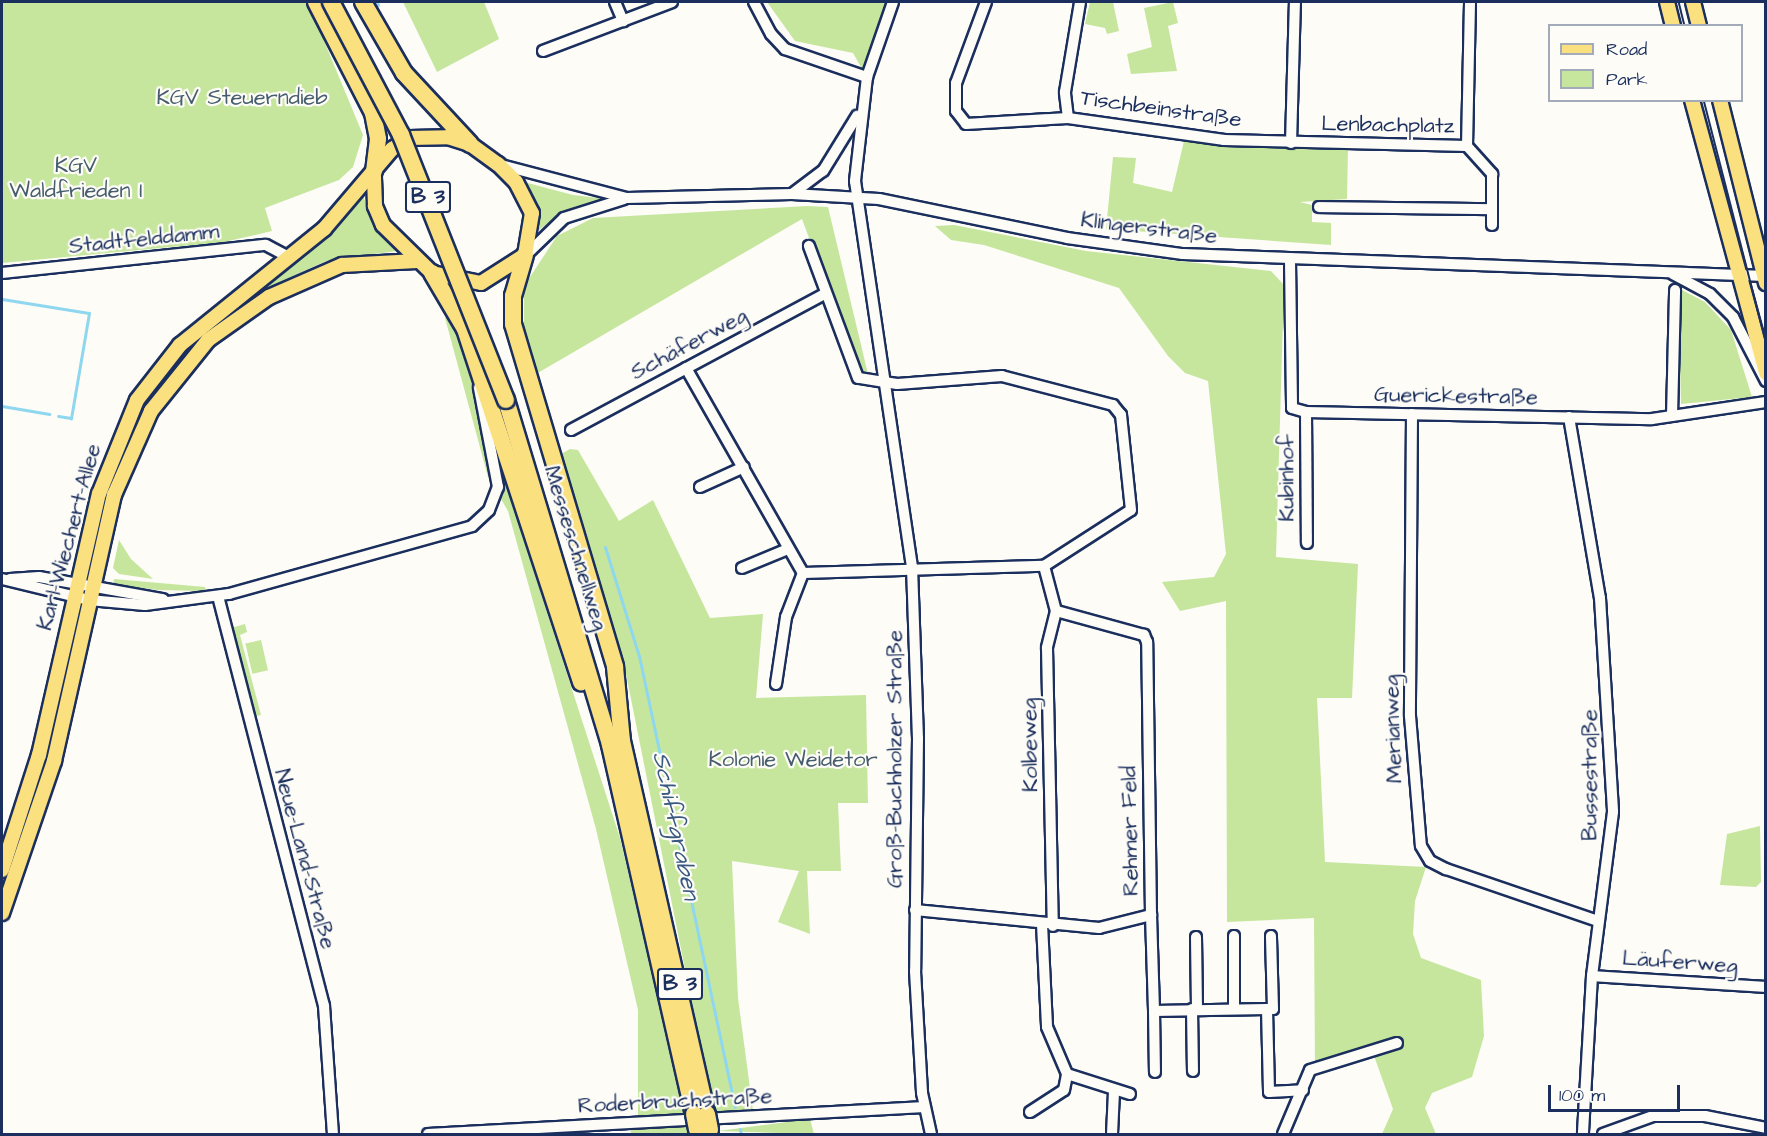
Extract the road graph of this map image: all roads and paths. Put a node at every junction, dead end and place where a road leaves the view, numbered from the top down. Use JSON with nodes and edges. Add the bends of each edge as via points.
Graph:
{"nodes":[{"id":1,"x":316,"y":2,"type":"edge"},
{"id":2,"x":332,"y":2,"type":"edge"},
{"id":3,"x":363,"y":2,"type":"edge"},
{"id":4,"x":615,"y":2,"type":"edge"},
{"id":5,"x":672,"y":2,"type":"edge"},
{"id":6,"x":754,"y":2,"type":"edge"},
{"id":7,"x":893,"y":2,"type":"edge"},
{"id":8,"x":986,"y":2,"type":"edge"},
{"id":9,"x":1080,"y":2,"type":"edge"},
{"id":10,"x":1295,"y":2,"type":"edge"},
{"id":11,"x":1470,"y":2,"type":"edge"},
{"id":12,"x":1667,"y":2,"type":"edge"},
{"id":13,"x":1693,"y":2,"type":"edge"},
{"id":14,"x":623,"y":21,"type":"junction"},
{"id":15,"x":1672,"y":24,"type":"edge"},
{"id":16,"x":1698,"y":24,"type":"edge"},
{"id":17,"x":543,"y":51,"type":"dead end"},
{"id":18,"x":867,"y":77,"type":"junction"},
{"id":19,"x":1693,"y":102,"type":"edge"},
{"id":20,"x":1721,"y":102,"type":"edge"},
{"id":21,"x":860,"y":110,"type":"junction"},
{"id":22,"x":1068,"y":118,"type":"junction"},
{"id":23,"x":1291,"y":143,"type":"junction"},
{"id":24,"x":470,"y":144,"type":"junction"},
{"id":25,"x":1467,"y":146,"type":"junction"},
{"id":26,"x":498,"y":164,"type":"junction"},
{"id":27,"x":374,"y":171,"type":"junction"},
{"id":28,"x":792,"y":194,"type":"junction"},
{"id":29,"x":856,"y":197,"type":"junction"},
{"id":30,"x":627,"y":198,"type":"junction"},
{"id":31,"x":1319,"y":207,"type":"dead end"},
{"id":32,"x":1491,"y":209,"type":"junction"},
{"id":33,"x":1491,"y":225,"type":"dead end"},
{"id":34,"x":809,"y":246,"type":"dead end"},
{"id":35,"x":525,"y":255,"type":"junction"},
{"id":36,"x":287,"y":256,"type":"junction"},
{"id":37,"x":417,"y":261,"type":"junction"},
{"id":38,"x":1290,"y":261,"type":"junction"},
{"id":39,"x":2,"y":273,"type":"edge"},
{"id":40,"x":432,"y":273,"type":"junction"},
{"id":41,"x":1670,"y":273,"type":"junction"},
{"id":42,"x":1736,"y":274,"type":"junction"},
{"id":43,"x":1765,"y":278,"type":"edge"},
{"id":44,"x":1675,"y":290,"type":"dead end"},
{"id":45,"x":826,"y":293,"type":"junction"},
{"id":46,"x":478,"y":366,"type":"junction"},
{"id":47,"x":686,"y":368,"type":"junction"},
{"id":48,"x":1766,"y":373,"type":"edge"},
{"id":49,"x":1766,"y":381,"type":"edge"},
{"id":50,"x":883,"y":384,"type":"junction"},
{"id":51,"x":1766,"y":402,"type":"edge"},
{"id":52,"x":1306,"y":412,"type":"junction"},
{"id":53,"x":1412,"y":414,"type":"junction"},
{"id":54,"x":1672,"y":416,"type":"junction"},
{"id":55,"x":1569,"y":417,"type":"junction"},
{"id":56,"x":571,"y":430,"type":"dead end"},
{"id":57,"x":744,"y":467,"type":"junction"},
{"id":58,"x":700,"y":487,"type":"dead end"},
{"id":59,"x":1306,"y":543,"type":"dead end"},
{"id":60,"x":788,"y":549,"type":"junction"},
{"id":61,"x":1044,"y":566,"type":"junction"},
{"id":62,"x":912,"y":567,"type":"junction"},
{"id":63,"x":742,"y":568,"type":"dead end"},
{"id":64,"x":803,"y":573,"type":"junction"},
{"id":65,"x":3,"y":579,"type":"edge"},
{"id":66,"x":74,"y":590,"type":"junction"},
{"id":67,"x":90,"y":593,"type":"junction"},
{"id":68,"x":218,"y":596,"type":"junction"},
{"id":69,"x":166,"y":600,"type":"junction"},
{"id":70,"x":1056,"y":611,"type":"junction"},
{"id":71,"x":591,"y":675,"type":"junction"},
{"id":72,"x":776,"y":684,"type":"dead end"},
{"id":73,"x":622,"y":741,"type":"junction"},
{"id":74,"x":633,"y":837,"type":"junction"},
{"id":75,"x":2,"y":870,"type":"edge"},
{"id":76,"x":915,"y":910,"type":"junction"},
{"id":77,"x":2,"y":913,"type":"edge"},
{"id":78,"x":1151,"y":915,"type":"junction"},
{"id":79,"x":1598,"y":921,"type":"junction"},
{"id":80,"x":1048,"y":925,"type":"junction"},
{"id":81,"x":1234,"y":936,"type":"dead end"},
{"id":82,"x":1271,"y":936,"type":"dead end"},
{"id":83,"x":1196,"y":937,"type":"dead end"},
{"id":84,"x":1592,"y":976,"type":"junction"},
{"id":85,"x":1766,"y":987,"type":"edge"},
{"id":86,"x":1195,"y":1009,"type":"junction"},
{"id":87,"x":1234,"y":1009,"type":"junction"},
{"id":88,"x":1267,"y":1009,"type":"junction"},
{"id":89,"x":1154,"y":1011,"type":"junction"},
{"id":90,"x":1397,"y":1043,"type":"dead end"},
{"id":91,"x":1193,"y":1071,"type":"dead end"},
{"id":92,"x":1155,"y":1072,"type":"dead end"},
{"id":93,"x":1067,"y":1074,"type":"junction"},
{"id":94,"x":1303,"y":1090,"type":"junction"},
{"id":95,"x":1114,"y":1091,"type":"junction"},
{"id":96,"x":1130,"y":1094,"type":"dead end"},
{"id":97,"x":924,"y":1107,"type":"junction"},
{"id":98,"x":1030,"y":1112,"type":"dead end"},
{"id":99,"x":703,"y":1126,"type":"edge"},
{"id":100,"x":1766,"y":1128,"type":"edge"},
{"id":101,"x":630,"y":1129,"type":"edge"},
{"id":102,"x":333,"y":1134,"type":"edge"},
{"id":103,"x":428,"y":1134,"type":"edge"},
{"id":104,"x":931,"y":1134,"type":"edge"},
{"id":105,"x":1112,"y":1134,"type":"edge"},
{"id":106,"x":1283,"y":1134,"type":"edge"},
{"id":107,"x":1583,"y":1134,"type":"edge"},
{"id":108,"x":1603,"y":1134,"type":"edge"}],
"edges":[{"from":1,"to":27,"type":"highway","via":[[373,112],[378,139]]},
{"from":2,"to":71,"type":"highway","name":"Messeschnellweg","number":"B 3","bridge":true,"via":[[405,145],[506,400]]},
{"from":3,"to":24,"type":"highway","via":[[404,73]]},
{"from":4,"to":14,"type":"street"},
{"from":5,"to":14,"type":"street"},
{"from":6,"to":18,"type":"street","via":[[785,49]]},
{"from":7,"to":18,"type":"street"},
{"from":8,"to":22,"type":"street","via":[[956,83],[960,119],[980,126]]},
{"from":9,"to":22,"type":"street","name":"Tischbeinstraße","via":[[1065,92]]},
{"from":10,"to":23,"type":"street"},
{"from":11,"to":25,"type":"street"},
{"from":12,"to":15,"type":"main road"},
{"from":13,"to":16,"type":"main road"},
{"from":14,"to":17,"type":"street"},
{"from":18,"to":21,"type":"street"},
{"from":19,"to":42,"type":"main road"},
{"from":20,"to":43,"type":"main road"},
{"from":21,"to":28,"type":"street","via":[[824,171]]},
{"from":21,"to":29,"type":"street","name":"Groß-Buchholzer Straße"},
{"from":22,"to":23,"type":"street","name":"Tischbeinstraße","via":[[1172,134]]},
{"from":23,"to":25,"type":"street","name":"Lenbachplatz"},
{"from":24,"to":26,"type":"main road"},
{"from":24,"to":27,"type":"main road","via":[[428,134],[409,138]]},
{"from":25,"to":32,"type":"street","name":"Lenbachplatz","via":[[1492,174]]},
{"from":26,"to":30,"type":"street","name":"Klingerstraße"},
{"from":26,"to":35,"type":"main road","via":[[516,182],[532,213]]},
{"from":27,"to":36,"type":"main road","name":"Karl-Wiechert-Allee","via":[[324,229]]},
{"from":27,"to":37,"type":"main road","via":[[374,197],[383,225]]},
{"from":28,"to":29,"type":"street","name":"Klingerstraße"},
{"from":28,"to":30,"type":"street","name":"Klingerstraße"},
{"from":29,"to":38,"type":"street","name":"Klingerstraße","via":[[909,203],[1131,248]]},
{"from":29,"to":50,"type":"street","name":"Groß-Buchholzer Straße"},
{"from":30,"to":35,"type":"street","name":"Klingerstraße","via":[[564,218]]},
{"from":31,"to":32,"type":"street"},
{"from":32,"to":33,"type":"street","name":"Lenbachplatz"},
{"from":34,"to":45,"type":"street"},
{"from":35,"to":40,"type":"main road","via":[[499,277],[481,283]]},
{"from":35,"to":73,"type":"highway","via":[[513,296],[513,324],[615,667]]},
{"from":36,"to":39,"type":"street","name":"Stadtfelddamm","via":[[266,245]]},
{"from":36,"to":66,"type":"main road","name":"Karl-Wiechert-Allee","via":[[206,319],[137,400],[105,474]]},
{"from":37,"to":40,"type":"main road"},
{"from":37,"to":67,"type":"main road","name":"Karl-Wiechert-Allee","via":[[362,260],[304,278],[235,318],[192,356],[136,439],[111,506]]},
{"from":38,"to":41,"type":"street","name":"Klingerstraße"},
{"from":38,"to":52,"type":"street","via":[[1292,408]]},
{"from":40,"to":46,"type":"highway","via":[[457,311]]},
{"from":41,"to":42,"type":"street","name":"Klingerstraße"},
{"from":41,"to":49,"type":"street","name":"Klingerstraße","via":[[1710,294],[1733,316]]},
{"from":42,"to":43,"type":"street","name":"Klingerstraße"},
{"from":42,"to":48,"type":"main road"},
{"from":44,"to":54,"type":"street"},
{"from":45,"to":47,"type":"street","name":"Schäferweg"},
{"from":45,"to":50,"type":"street","via":[[858,378]]},
{"from":46,"to":68,"type":"street","name":"Karl-Wiechert-Allee","via":[[480,399],[498,475],[496,496],[472,526]]},
{"from":46,"to":74,"type":"highway"},
{"from":47,"to":56,"type":"street","name":"Schäferweg"},
{"from":47,"to":57,"type":"street"},
{"from":50,"to":61,"type":"street","via":[[1002,376],[1118,408],[1131,510]]},
{"from":50,"to":62,"type":"street","name":"Groß-Buchholzer Straße"},
{"from":51,"to":54,"type":"street","name":"Guerickestraße"},
{"from":52,"to":53,"type":"street","name":"Guerickestraße"},
{"from":52,"to":59,"type":"street","name":"Kubinhof"},
{"from":53,"to":55,"type":"street","name":"Guerickestraße"},
{"from":53,"to":79,"type":"street","name":"Merianweg","via":[[1410,716],[1421,846],[1430,861],[1446,869]]},
{"from":54,"to":55,"type":"street","name":"Guerickestraße"},
{"from":55,"to":79,"type":"street","name":"Bussestraße","via":[[1600,598],[1611,708],[1613,834]]},
{"from":57,"to":58,"type":"street"},
{"from":57,"to":60,"type":"street"},
{"from":60,"to":63,"type":"street"},
{"from":60,"to":64,"type":"street"},
{"from":61,"to":62,"type":"street"},
{"from":61,"to":70,"type":"street","name":"Kolbeweg"},
{"from":62,"to":64,"type":"street"},
{"from":62,"to":76,"type":"street","name":"Groß-Buchholzer Straße","via":[[918,738]]},
{"from":64,"to":72,"type":"street","via":[[786,617]]},
{"from":65,"to":66,"type":"street"},
{"from":66,"to":67,"type":"street"},
{"from":66,"to":75,"type":"main road","name":"Karl-Wiechert-Allee","via":[[39,755]]},
{"from":67,"to":69,"type":"street","name":"Karl-Wiechert-Allee","via":[[149,595]]},
{"from":67,"to":69,"type":"street","name":"Karl-Wiechert-Allee","via":[[145,605]]},
{"from":67,"to":77,"type":"main road","name":"Karl-Wiechert-Allee","via":[[54,761]]},
{"from":68,"to":69,"type":"street","name":"Karl-Wiechert-Allee"},
{"from":68,"to":102,"type":"street","name":"Neue-Land-Straße","via":[[324,1006]]},
{"from":70,"to":78,"type":"street","name":"Rehmer Feld","via":[[1144,634],[1147,642]]},
{"from":70,"to":80,"type":"street","name":"Kolbeweg","via":[[1047,648]]},
{"from":71,"to":73,"type":"highway"},
{"from":71,"to":74,"type":"highway","name":"Messeschnellweg","number":"B 3"},
{"from":73,"to":99,"type":"highway","name":"Messeschnellweg","number":"B 3"},
{"from":74,"to":99,"type":"highway","name":"Messeschnellweg","number":"B 3"},
{"from":76,"to":80,"type":"street","name":"Rehmer Feld"},
{"from":76,"to":97,"type":"street","name":"Groß-Buchholzer Straße"},
{"from":78,"to":80,"type":"street","name":"Rehmer Feld","via":[[1099,928]]},
{"from":78,"to":89,"type":"street"},
{"from":79,"to":84,"type":"street","name":"Bussestraße"},
{"from":80,"to":93,"type":"street","name":"Kolbeweg","via":[[1047,1027]]},
{"from":81,"to":87,"type":"street"},
{"from":82,"to":88,"type":"street","via":[[1273,1009]]},
{"from":83,"to":86,"type":"street"},
{"from":84,"to":85,"type":"street","name":"Läuferweg"},
{"from":84,"to":107,"type":"street","name":"Bussestraße"},
{"from":86,"to":87,"type":"street"},
{"from":86,"to":89,"type":"street"},
{"from":86,"to":91,"type":"street"},
{"from":87,"to":88,"type":"street"},
{"from":88,"to":94,"type":"street","via":[[1269,1092]]},
{"from":89,"to":92,"type":"street"},
{"from":90,"to":94,"type":"street","via":[[1310,1070]]},
{"from":93,"to":95,"type":"street"},
{"from":93,"to":98,"type":"street","via":[[1064,1090]]},
{"from":94,"to":106,"type":"street"},
{"from":95,"to":96,"type":"street"},
{"from":95,"to":105,"type":"street"},
{"from":97,"to":101,"type":"street","name":"Roderbruchstraße"},
{"from":97,"to":104,"type":"street","name":"Groß-Buchholzer Straße"},
{"from":100,"to":108,"type":"street","via":[[1705,1116],[1653,1116]]},
{"from":101,"to":103,"type":"street","name":"Roderbruchstraße"}]}
